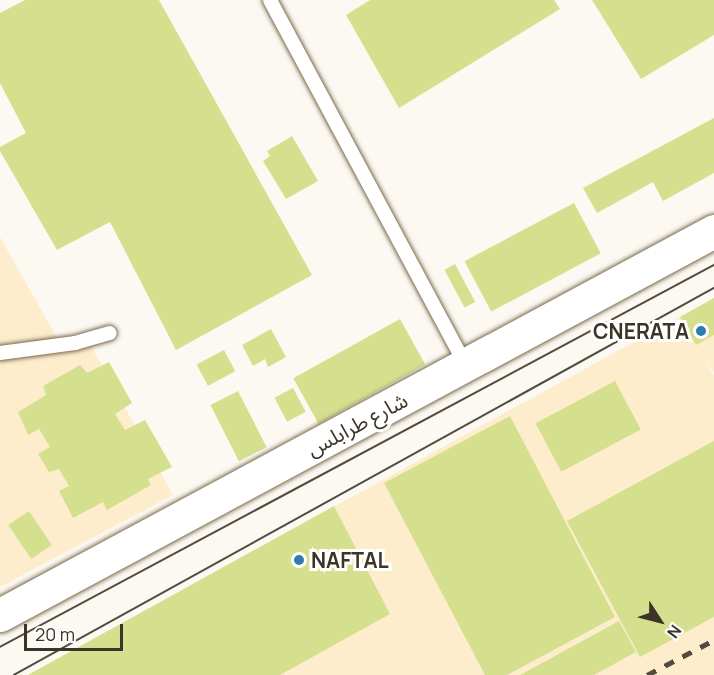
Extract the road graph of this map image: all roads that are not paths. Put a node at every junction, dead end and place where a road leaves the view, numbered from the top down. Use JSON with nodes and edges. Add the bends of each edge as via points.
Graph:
{"nodes":[{"id":1,"x":270,"y":0,"type":"edge"},
{"id":2,"x":714,"y":231,"type":"edge"},
{"id":3,"x":110,"y":333,"type":"dead end"},
{"id":4,"x":0,"y":353,"type":"edge"},
{"id":5,"x":466,"y":365,"type":"junction"},
{"id":6,"x":0,"y":615,"type":"edge"}],
"edges":[{"from":1,"to":5,"type":"lane"},
{"from":2,"to":5,"type":"main road","name":"شارع طرابلس"},
{"from":3,"to":4,"type":"lane","via":[[75,343]]},
{"from":5,"to":6,"type":"main road","name":"شارع طرابلس"}]}
